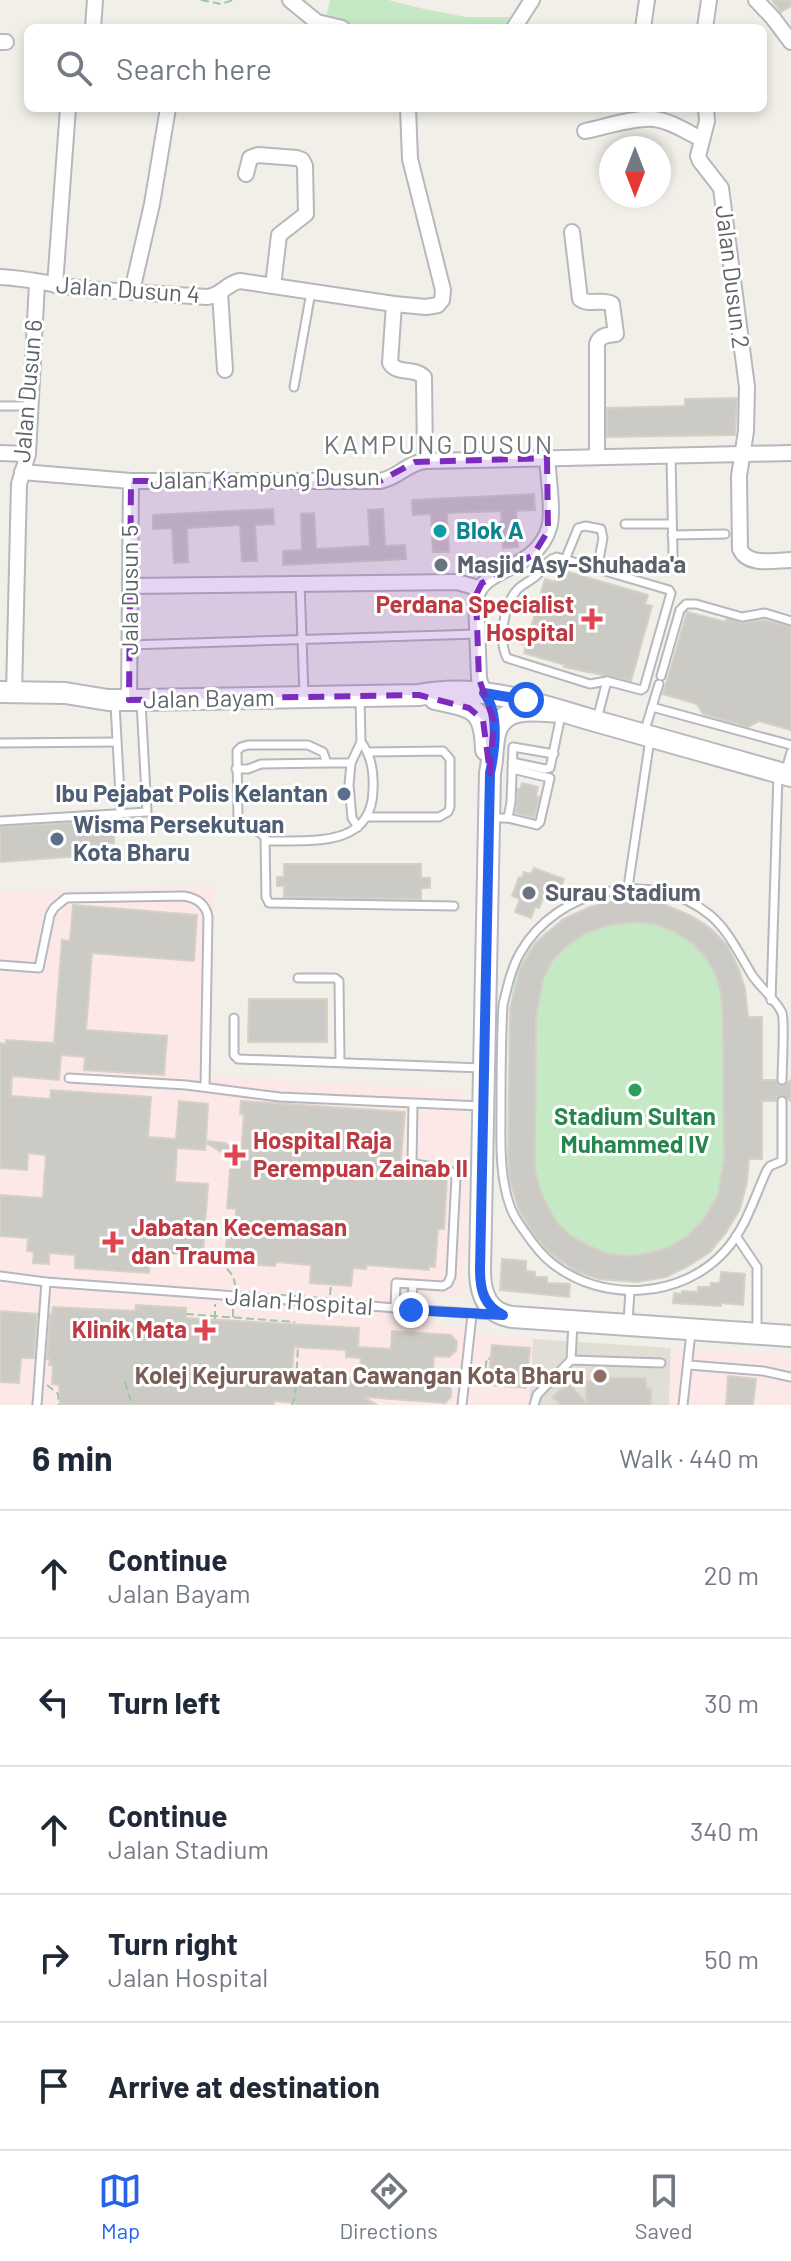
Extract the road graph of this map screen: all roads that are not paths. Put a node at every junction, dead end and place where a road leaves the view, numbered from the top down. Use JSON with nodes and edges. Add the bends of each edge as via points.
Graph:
{"nodes":[{"id":1,"x":95,"y":0,"type":"edge"},
{"id":2,"x":290,"y":0,"type":"edge"},
{"id":3,"x":532,"y":0,"type":"edge"},
{"id":4,"x":647,"y":0,"type":"edge"},
{"id":5,"x":709,"y":0,"type":"edge"},
{"id":6,"x":756,"y":0,"type":"edge"},
{"id":7,"x":93,"y":24,"type":"edge"},
{"id":8,"x":325,"y":24,"type":"edge"},
{"id":9,"x":517,"y":24,"type":"edge"},
{"id":10,"x":644,"y":24,"type":"edge"},
{"id":11,"x":706,"y":24,"type":"edge"},
{"id":12,"x":791,"y":42,"type":"edge"},
{"id":13,"x":68,"y":112,"type":"edge"},
{"id":14,"x":167,"y":112,"type":"edge"},
{"id":15,"x":408,"y":112,"type":"edge"},
{"id":16,"x":706,"y":112,"type":"edge"},
{"id":17,"x":585,"y":131,"type":"dead end"},
{"id":18,"x":701,"y":139,"type":"junction"},
{"id":19,"x":246,"y":174,"type":"dead end"},
{"id":20,"x":572,"y":232,"type":"dead end"},
{"id":21,"x":0,"y":277,"type":"edge"},
{"id":22,"x":37,"y":283,"type":"junction"},
{"id":23,"x":55,"y":285,"type":"junction"},
{"id":24,"x":273,"y":286,"type":"junction"},
{"id":25,"x":132,"y":291,"type":"junction"},
{"id":26,"x":311,"y":292,"type":"junction"},
{"id":27,"x":220,"y":293,"type":"junction"},
{"id":28,"x":394,"y":304,"type":"junction"},
{"id":29,"x":225,"y":370,"type":"dead end"},
{"id":30,"x":294,"y":387,"type":"dead end"},
{"id":31,"x":0,"y":406,"type":"edge"},
{"id":32,"x":30,"y":406,"type":"junction"},
{"id":33,"x":0,"y":453,"type":"edge"},
{"id":34,"x":791,"y":453,"type":"edge"},
{"id":35,"x":28,"y":454,"type":"junction"},
{"id":36,"x":742,"y":454,"type":"junction"},
{"id":37,"x":671,"y":456,"type":"junction"},
{"id":38,"x":597,"y":457,"type":"junction"},
{"id":39,"x":547,"y":458,"type":"junction"},
{"id":40,"x":425,"y":461,"type":"junction"},
{"id":41,"x":22,"y":472,"type":"junction"},
{"id":42,"x":131,"y":481,"type":"junction"},
{"id":43,"x":625,"y":524,"type":"dead end"},
{"id":44,"x":672,"y":524,"type":"junction"},
{"id":45,"x":725,"y":534,"type":"dead end"},
{"id":46,"x":672,"y":535,"type":"junction"},
{"id":47,"x":543,"y":540,"type":"junction"},
{"id":48,"x":673,"y":555,"type":"dead end"},
{"id":49,"x":561,"y":559,"type":"junction"},
{"id":50,"x":791,"y":560,"type":"edge"},
{"id":51,"x":597,"y":570,"type":"junction"},
{"id":52,"x":300,"y":584,"type":"junction"},
{"id":53,"x":130,"y":586,"type":"junction"},
{"id":54,"x":478,"y":588,"type":"junction"},
{"id":55,"x":791,"y":621,"type":"edge"},
{"id":56,"x":477,"y":634,"type":"junction"},
{"id":57,"x":302,"y":639,"type":"junction"},
{"id":58,"x":129,"y":645,"type":"junction"},
{"id":59,"x":607,"y":681,"type":"junction"},
{"id":60,"x":484,"y":693,"type":"junction"},
{"id":61,"x":419,"y":695,"type":"junction"},
{"id":62,"x":360,"y":696,"type":"junction"},
{"id":63,"x":304,"y":697,"type":"junction"},
{"id":64,"x":3,"y":700,"type":"edge"},
{"id":65,"x":123,"y":700,"type":"junction"},
{"id":66,"x":652,"y":707,"type":"junction"},
{"id":67,"x":562,"y":712,"type":"junction"},
{"id":68,"x":596,"y":721,"type":"junction"},
{"id":69,"x":647,"y":736,"type":"junction"},
{"id":70,"x":494,"y":738,"type":"junction"},
{"id":71,"x":116,"y":742,"type":"junction"},
{"id":72,"x":361,"y":742,"type":"junction"},
{"id":73,"x":0,"y":743,"type":"edge"},
{"id":74,"x":791,"y":745,"type":"edge"},
{"id":75,"x":368,"y":752,"type":"junction"},
{"id":76,"x":791,"y":752,"type":"edge"},
{"id":77,"x":554,"y":754,"type":"junction"},
{"id":78,"x":327,"y":763,"type":"junction"},
{"id":79,"x":351,"y":763,"type":"junction"},
{"id":80,"x":512,"y":765,"type":"junction"},
{"id":81,"x":236,"y":769,"type":"junction"},
{"id":82,"x":490,"y":773,"type":"junction"},
{"id":83,"x":784,"y":774,"type":"edge"},
{"id":84,"x":121,"y":813,"type":"junction"},
{"id":85,"x":368,"y":817,"type":"junction"},
{"id":86,"x":499,"y":818,"type":"junction"},
{"id":87,"x":0,"y":821,"type":"edge"},
{"id":88,"x":358,"y":827,"type":"junction"},
{"id":89,"x":266,"y":841,"type":"junction"},
{"id":90,"x":628,"y":887,"type":"junction"},
{"id":91,"x":454,"y":906,"type":"dead end"},
{"id":92,"x":0,"y":965,"type":"edge"},
{"id":93,"x":298,"y":978,"type":"dead end"},
{"id":94,"x":771,"y":1000,"type":"junction"},
{"id":95,"x":787,"y":1013,"type":"edge"},
{"id":96,"x":234,"y":1018,"type":"dead end"},
{"id":97,"x":340,"y":1062,"type":"junction"},
{"id":98,"x":490,"y":1073,"type":"junction"},
{"id":99,"x":69,"y":1078,"type":"dead end"},
{"id":100,"x":782,"y":1080,"type":"dead end"},
{"id":101,"x":205,"y":1086,"type":"junction"},
{"id":102,"x":782,"y":1101,"type":"dead end"},
{"id":103,"x":413,"y":1104,"type":"junction"},
{"id":104,"x":483,"y":1106,"type":"junction"},
{"id":105,"x":786,"y":1161,"type":"edge"},
{"id":106,"x":736,"y":1236,"type":"junction"},
{"id":107,"x":0,"y":1276,"type":"edge"},
{"id":108,"x":46,"y":1282,"type":"junction"},
{"id":109,"x":413,"y":1285,"type":"junction"},
{"id":110,"x":630,"y":1291,"type":"junction"},
{"id":111,"x":395,"y":1309,"type":"junction"},
{"id":112,"x":411,"y":1310,"type":"junction"},
{"id":113,"x":472,"y":1315,"type":"junction"},
{"id":114,"x":503,"y":1315,"type":"junction"},
{"id":115,"x":573,"y":1321,"type":"junction"},
{"id":116,"x":628,"y":1325,"type":"junction"},
{"id":117,"x":691,"y":1329,"type":"junction"},
{"id":118,"x":757,"y":1333,"type":"junction"},
{"id":119,"x":791,"y":1336,"type":"edge"},
{"id":120,"x":571,"y":1360,"type":"junction"},
{"id":121,"x":661,"y":1363,"type":"dead end"},
{"id":122,"x":689,"y":1365,"type":"junction"},
{"id":123,"x":791,"y":1377,"type":"edge"},
{"id":124,"x":37,"y":1405,"type":"edge"},
{"id":125,"x":462,"y":1405,"type":"edge"},
{"id":126,"x":534,"y":1405,"type":"edge"},
{"id":127,"x":683,"y":1405,"type":"edge"}],
"edges":[{"from":1,"to":7,"type":"street"},
{"from":2,"to":8,"type":"street"},
{"from":3,"to":9,"type":"street"},
{"from":4,"to":10,"type":"street"},
{"from":5,"to":11,"type":"street"},
{"from":6,"to":12,"type":"street"},
{"from":13,"to":23,"type":"street"},
{"from":14,"to":25,"type":"street"},
{"from":15,"to":28,"type":"street","name":"Jalan Dusun 4","via":[[410,159],[443,295],[433,307]]},
{"from":16,"to":18,"type":"street","name":"Jalan Dusun 2"},
{"from":17,"to":18,"type":"street","via":[[655,119]]},
{"from":18,"to":36,"type":"street","name":"Jalan Dusun 2","via":[[700,161],[722,190],[747,387]]},
{"from":19,"to":24,"type":"street","via":[[250,158],[258,155],[300,158],[305,166],[306,214],[279,235]]},
{"from":20,"to":38,"type":"street","via":[[580,299],[607,301],[614,309],[616,334],[599,338],[597,344]]},
{"from":21,"to":22,"type":"street","name":"Jalan Dusun 4"},
{"from":22,"to":23,"type":"street","name":"Jalan Dusun 4"},
{"from":22,"to":32,"type":"street","name":"Jalan Dusun 6"},
{"from":23,"to":25,"type":"street","name":"Jalan Dusun 4"},
{"from":24,"to":26,"type":"street","name":"Jalan Dusun 4"},
{"from":24,"to":27,"type":"street","name":"Jalan Dusun 4","via":[[240,281]]},
{"from":25,"to":27,"type":"street","name":"Jalan Dusun 4","via":[[207,297]]},
{"from":26,"to":28,"type":"street","name":"Jalan Dusun 4"},
{"from":26,"to":30,"type":"lane"},
{"from":27,"to":29,"type":"street"},
{"from":28,"to":40,"type":"street","via":[[390,363],[424,377]]},
{"from":31,"to":32,"type":"lane"},
{"from":32,"to":35,"type":"street","name":"Jalan Dusun 6"},
{"from":33,"to":35,"type":"street"},
{"from":34,"to":36,"type":"street","name":"Jalan Kampung Dusun"},
{"from":35,"to":41,"type":"street","name":"Jalan Dusun 6"},
{"from":36,"to":37,"type":"street","name":"Jalan Kampung Dusun"},
{"from":36,"to":50,"type":"street","name":"Jalan Dusun 2","via":[[742,554],[751,560]]},
{"from":37,"to":38,"type":"street","name":"Jalan Kampung Dusun"},
{"from":37,"to":44,"type":"lane"},
{"from":38,"to":39,"type":"street","name":"Jalan Kampung Dusun"},
{"from":39,"to":40,"type":"street","name":"Jalan Kampung Dusun"},
{"from":39,"to":47,"type":"street","via":[[550,520]]},
{"from":40,"to":42,"type":"street","name":"Jalan Kampung Dusun","via":[[380,481]]},
{"from":41,"to":42,"type":"street","name":"Jalan Kampung Dusun"},
{"from":41,"to":64,"type":"street","name":"Jalan Dusun 6"},
{"from":42,"to":53,"type":"street","name":"Jala Dusun 5"},
{"from":43,"to":44,"type":"lane"},
{"from":44,"to":46,"type":"lane"},
{"from":45,"to":46,"type":"lane"},
{"from":46,"to":48,"type":"lane"},
{"from":47,"to":49,"type":"lane"},
{"from":47,"to":54,"type":"street","via":[[533,555]]},
{"from":49,"to":51,"type":"lane"},
{"from":49,"to":51,"type":"lane","via":[[578,528],[601,529]]},
{"from":49,"to":59,"type":"lane","via":[[549,559],[509,601],[504,654],[590,684]]},
{"from":51,"to":59,"type":"lane","via":[[671,593],[644,688]]},
{"from":52,"to":53,"type":"street"},
{"from":52,"to":54,"type":"street","via":[[457,582]]},
{"from":52,"to":57,"type":"lane"},
{"from":53,"to":58,"type":"street","name":"Jala Dusun 5"},
{"from":54,"to":56,"type":"street"},
{"from":55,"to":66,"type":"lane","via":[[686,604]]},
{"from":56,"to":57,"type":"lane"},
{"from":56,"to":60,"type":"street"},
{"from":57,"to":58,"type":"lane"},
{"from":57,"to":63,"type":"lane"},
{"from":58,"to":65,"type":"street","name":"Jala Dusun 5"},
{"from":59,"to":68,"type":"lane"},
{"from":60,"to":61,"type":"street","name":"Jalan Bayam","via":[[445,690]]},
{"from":60,"to":67,"type":"street","name":"Jalan Bayam"},
{"from":60,"to":70,"type":"street","via":[[491,702]]},
{"from":61,"to":62,"type":"street","name":"Jalan Bayam"},
{"from":61,"to":82,"type":"street","name":"Jalan Bayam","via":[[478,713]]},
{"from":62,"to":63,"type":"street","name":"Jalan Bayam"},
{"from":62,"to":72,"type":"lane"},
{"from":63,"to":65,"type":"street","name":"Jalan Bayam"},
{"from":64,"to":65,"type":"street","name":"Jalan Bayam","via":[[66,706]]},
{"from":65,"to":71,"type":"lane"},
{"from":65,"to":84,"type":"lane","via":[[147,812]]},
{"from":66,"to":69,"type":"lane"},
{"from":66,"to":74,"type":"lane"},
{"from":67,"to":68,"type":"street","name":"Jalan Bayam"},
{"from":67,"to":70,"type":"street","name":"Jalan Bayam","via":[[509,714]]},
{"from":67,"to":77,"type":"lane"},
{"from":68,"to":69,"type":"street","name":"Jalan Bayam"},
{"from":69,"to":83,"type":"street","name":"Jalan Bayam"},
{"from":69,"to":90,"type":"lane"},
{"from":70,"to":82,"type":"street"},
{"from":71,"to":73,"type":"lane"},
{"from":71,"to":84,"type":"lane"},
{"from":72,"to":75,"type":"lane"},
{"from":72,"to":79,"type":"lane"},
{"from":75,"to":85,"type":"lane","via":[[374,786]]},
{"from":75,"to":85,"type":"lane","via":[[443,751],[450,759],[450,807],[439,817]]},
{"from":76,"to":83,"type":"lane"},
{"from":77,"to":80,"type":"lane","via":[[547,769]]},
{"from":77,"to":80,"type":"lane","via":[[515,746]]},
{"from":78,"to":79,"type":"lane"},
{"from":78,"to":81,"type":"lane"},
{"from":78,"to":81,"type":"lane","via":[[323,752],[308,745],[248,745],[237,751]]},
{"from":79,"to":88,"type":"lane","via":[[350,804]]},
{"from":80,"to":86,"type":"lane","via":[[511,802]]},
{"from":80,"to":86,"type":"lane","via":[[550,780],[540,824]]},
{"from":81,"to":89,"type":"lane","via":[[238,824],[261,832]]},
{"from":82,"to":86,"type":"street"},
{"from":83,"to":94,"type":"lane"},
{"from":84,"to":87,"type":"lane"},
{"from":85,"to":88,"type":"lane"},
{"from":86,"to":98,"type":"street"},
{"from":88,"to":89,"type":"lane","via":[[335,838]]},
{"from":89,"to":91,"type":"lane","via":[[269,903]]},
{"from":90,"to":94,"type":"lane","via":[[675,895],[710,915]]},
{"from":90,"to":98,"type":"lane","via":[[558,913],[519,954]]},
{"from":92,"to":101,"type":"lane","via":[[39,968],[50,915],[66,898],[184,896],[198,901],[208,917]]},
{"from":93,"to":97,"type":"lane","via":[[339,981]]},
{"from":94,"to":95,"type":"lane"},
{"from":95,"to":100,"type":"lane"},
{"from":96,"to":97,"type":"lane","via":[[238,1059]]},
{"from":97,"to":98,"type":"lane"},
{"from":98,"to":104,"type":"street"},
{"from":98,"to":110,"type":"lane","via":[[503,1176],[510,1207],[523,1229],[537,1249],[573,1277]]},
{"from":99,"to":101,"type":"lane"},
{"from":101,"to":103,"type":"lane","via":[[272,1096]]},
{"from":102,"to":105,"type":"lane"},
{"from":103,"to":104,"type":"lane"},
{"from":103,"to":109,"type":"lane","via":[[410,1159],[417,1165],[450,1169],[457,1181],[450,1280],[443,1286]]},
{"from":104,"to":114,"type":"street","via":[[480,1281],[488,1306]]},
{"from":105,"to":106,"type":"lane","via":[[767,1170]]},
{"from":106,"to":110,"type":"lane","via":[[708,1267],[684,1280]]},
{"from":106,"to":118,"type":"lane","via":[[757,1267]]},
{"from":107,"to":108,"type":"lane","name":"Jalan Hospital"},
{"from":108,"to":111,"type":"lane","name":"Jalan Hospital"},
{"from":108,"to":124,"type":"lane"},
{"from":109,"to":111,"type":"lane","via":[[396,1283]]},
{"from":109,"to":112,"type":"lane"},
{"from":110,"to":116,"type":"lane"},
{"from":111,"to":112,"type":"lane","name":"Jalan Hospital"},
{"from":112,"to":113,"type":"lane","name":"Jalan Hospital"},
{"from":113,"to":114,"type":"lane","name":"Jalan Hospital"},
{"from":113,"to":125,"type":"lane"},
{"from":114,"to":115,"type":"street","name":"Jalan Hospital"},
{"from":115,"to":116,"type":"street","name":"Jalan Hospital"},
{"from":115,"to":120,"type":"lane"},
{"from":116,"to":117,"type":"street","name":"Jalan Hospital"},
{"from":117,"to":118,"type":"street","name":"Jalan Hospital"},
{"from":117,"to":122,"type":"lane"},
{"from":118,"to":119,"type":"street","name":"Jalan Hospital"},
{"from":120,"to":121,"type":"lane"},
{"from":120,"to":126,"type":"lane","via":[[537,1395]]},
{"from":122,"to":123,"type":"lane"},
{"from":122,"to":127,"type":"lane"}]}
